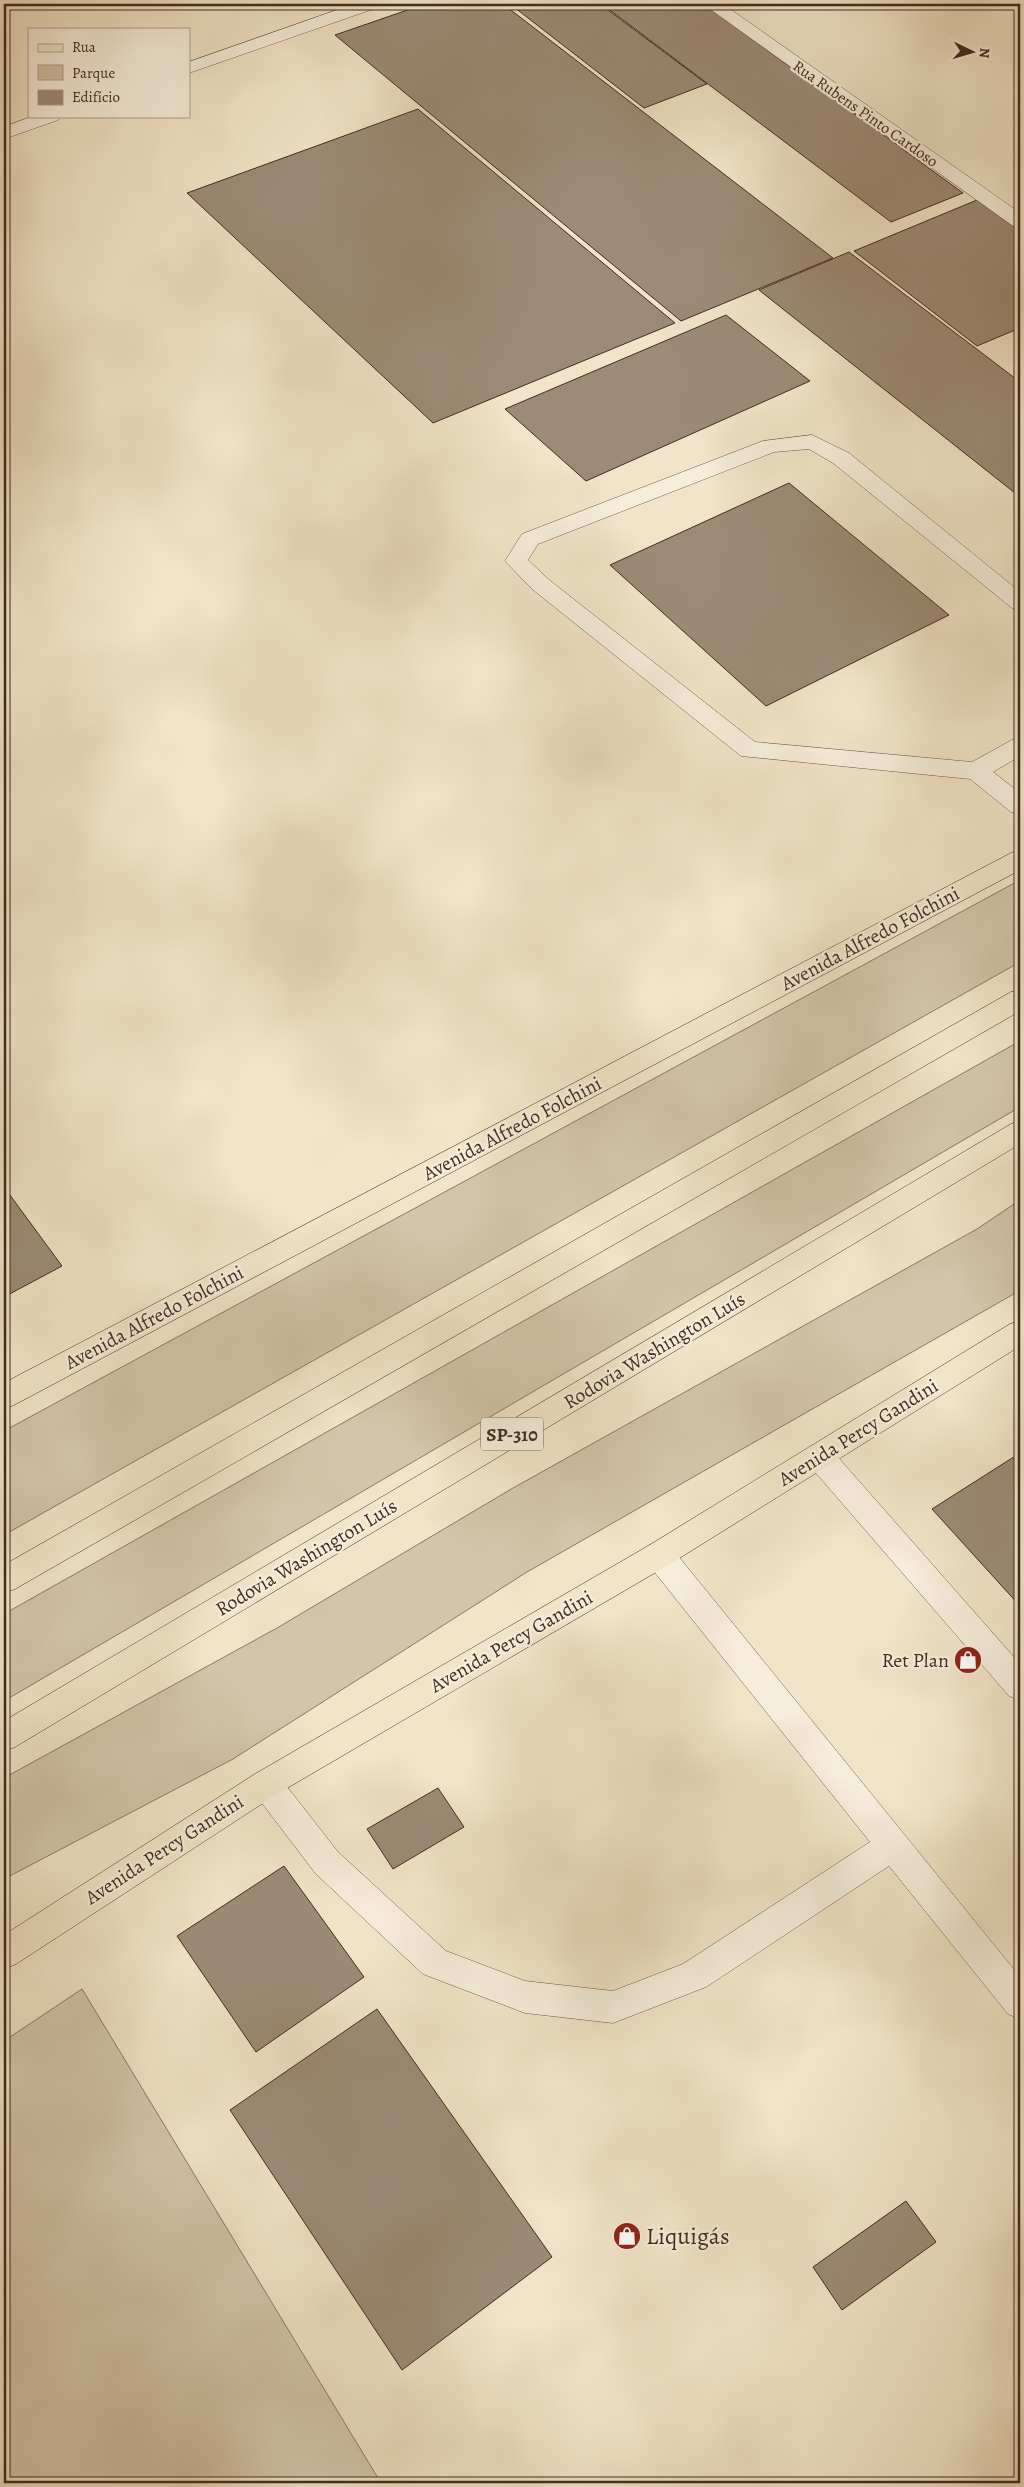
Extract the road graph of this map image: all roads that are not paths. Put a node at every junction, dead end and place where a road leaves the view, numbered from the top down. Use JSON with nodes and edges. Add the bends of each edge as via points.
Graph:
{"nodes":[{"id":1,"x":370,"y":4,"type":"edge"},
{"id":2,"x":712,"y":4,"type":"edge"},
{"id":3,"x":190,"y":68,"type":"edge"},
{"id":4,"x":45,"y":118,"type":"edge"},
{"id":5,"x":4,"y":133,"type":"edge"},
{"id":6,"x":1020,"y":222,"type":"edge"},
{"id":7,"x":1020,"y":603,"type":"edge"},
{"id":8,"x":1020,"y":746,"type":"edge"},
{"id":9,"x":976,"y":771,"type":"junction"},
{"id":10,"x":1020,"y":806,"type":"edge"},
{"id":11,"x":1020,"y":859,"type":"edge"},
{"id":12,"x":1020,"y":999,"type":"edge"},
{"id":13,"x":1020,"y":1131,"type":"edge"},
{"id":14,"x":1020,"y":1332,"type":"edge"},
{"id":15,"x":4,"y":1397,"type":"edge"},
{"id":16,"x":819,"y":1456,"type":"junction"},
{"id":17,"x":659,"y":1555,"type":"junction"},
{"id":18,"x":4,"y":1580,"type":"edge"},
{"id":19,"x":1020,"y":1686,"type":"edge"},
{"id":20,"x":4,"y":1737,"type":"edge"},
{"id":21,"x":266,"y":1784,"type":"junction"},
{"id":22,"x":893,"y":1845,"type":"junction"},
{"id":23,"x":4,"y":1952,"type":"edge"},
{"id":24,"x":1020,"y":2003,"type":"edge"}],
"edges":[{"from":1,"to":3,"type":"street"},
{"from":2,"to":6,"type":"street","name":"Rua Rubens Pinto Cardoso"},
{"from":4,"to":5,"type":"street"},
{"from":7,"to":9,"type":"street","via":[[840,458],[812,442],[771,446],[530,539],[516,561],[540,584],[749,750]]},
{"from":8,"to":9,"type":"street"},
{"from":9,"to":10,"type":"street"},
{"from":11,"to":15,"type":"main road","name":"Avenida Alfredo Folchini"},
{"from":12,"to":18,"type":"main road"},
{"from":13,"to":20,"type":"main road","name":"Rodovia Washington Luís","number":"SP-310"},
{"from":14,"to":16,"type":"main road","name":"Avenida Percy Gandini"},
{"from":16,"to":17,"type":"main road","name":"Avenida Percy Gandini"},
{"from":16,"to":19,"type":"street"},
{"from":17,"to":21,"type":"main road","name":"Avenida Percy Gandini"},
{"from":17,"to":22,"type":"street"},
{"from":21,"to":22,"type":"street","via":[[327,1863],[435,1964],[524,1997],[613,2008],[694,1976]]},
{"from":21,"to":23,"type":"main road","name":"Avenida Percy Gandini"},
{"from":22,"to":24,"type":"street"}]}
